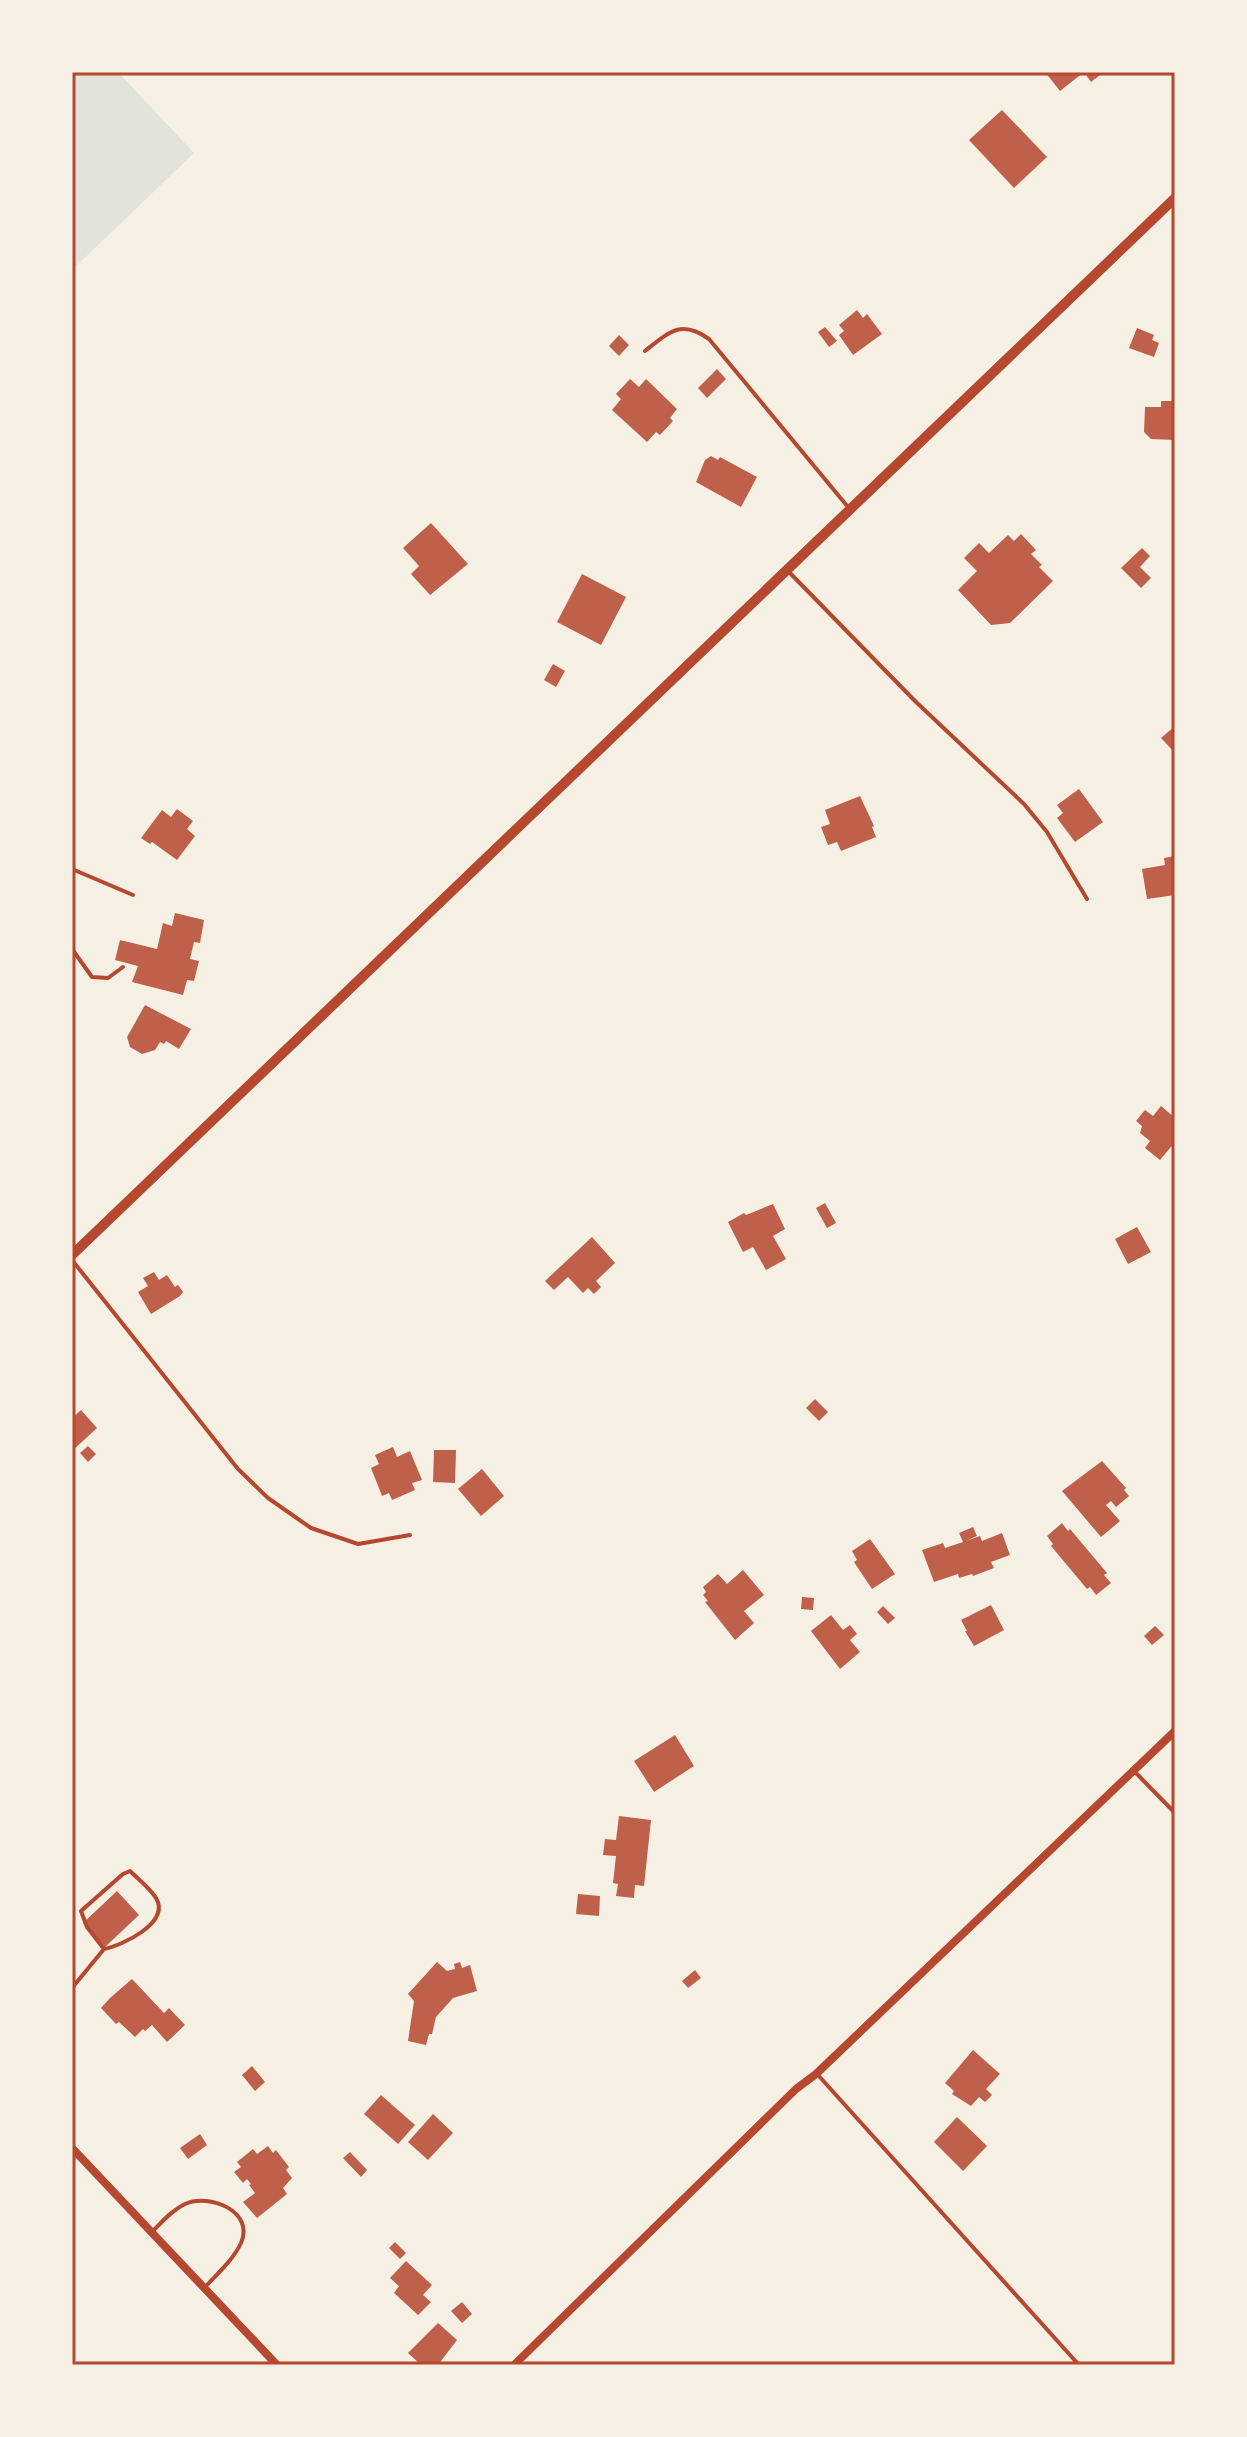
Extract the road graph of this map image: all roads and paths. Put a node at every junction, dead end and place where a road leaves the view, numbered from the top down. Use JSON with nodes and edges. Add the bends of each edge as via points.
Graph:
{"nodes":[{"id":1,"x":1175,"y":198,"type":"edge"},
{"id":2,"x":645,"y":351,"type":"dead end"},
{"id":3,"x":849,"y":509,"type":"junction"},
{"id":4,"x":786,"y":569,"type":"junction"},
{"id":5,"x":72,"y":869,"type":"edge"},
{"id":6,"x":133,"y":895,"type":"dead end"},
{"id":7,"x":1087,"y":899,"type":"dead end"},
{"id":8,"x":72,"y":949,"type":"edge"},
{"id":9,"x":123,"y":967,"type":"dead end"},
{"id":10,"x":72,"y":1258,"type":"edge"},
{"id":11,"x":410,"y":1535,"type":"dead end"},
{"id":12,"x":1175,"y":1731,"type":"edge"},
{"id":13,"x":1133,"y":1771,"type":"junction"},
{"id":14,"x":1175,"y":1813,"type":"edge"},
{"id":15,"x":104,"y":1949,"type":"junction"},
{"id":16,"x":72,"y":1988,"type":"edge"},
{"id":17,"x":816,"y":2074,"type":"junction"},
{"id":18,"x":72,"y":2148,"type":"edge"},
{"id":19,"x":152,"y":2232,"type":"junction"},
{"id":20,"x":204,"y":2288,"type":"junction"},
{"id":21,"x":277,"y":2365,"type":"edge"},
{"id":22,"x":514,"y":2365,"type":"edge"},
{"id":23,"x":1079,"y":2365,"type":"edge"}],
"edges":[{"from":1,"to":3,"type":"street"},
{"from":2,"to":3,"type":"lane","via":[[670,331],[688,327],[709,339]]},
{"from":3,"to":4,"type":"street"},
{"from":4,"to":7,"type":"lane","via":[[1024,804]]},
{"from":4,"to":10,"type":"street"},
{"from":5,"to":6,"type":"lane"},
{"from":8,"to":9,"type":"lane","via":[[92,977],[108,978]]},
{"from":10,"to":11,"type":"lane","via":[[238,1469],[268,1498],[311,1528],[358,1544]]},
{"from":12,"to":13,"type":"street"},
{"from":13,"to":14,"type":"lane"},
{"from":13,"to":17,"type":"street"},
{"from":15,"to":15,"type":"lane","via":[[141,1933],[156,1917],[156,1899],[130,1871],[81,1911]]},
{"from":15,"to":16,"type":"lane"},
{"from":17,"to":22,"type":"street"},
{"from":17,"to":23,"type":"lane"},
{"from":18,"to":19,"type":"street"},
{"from":19,"to":20,"type":"street"},
{"from":19,"to":20,"type":"lane","via":[[188,2202],[207,2201],[237,2213],[242,2240]]},
{"from":20,"to":21,"type":"street"}]}
